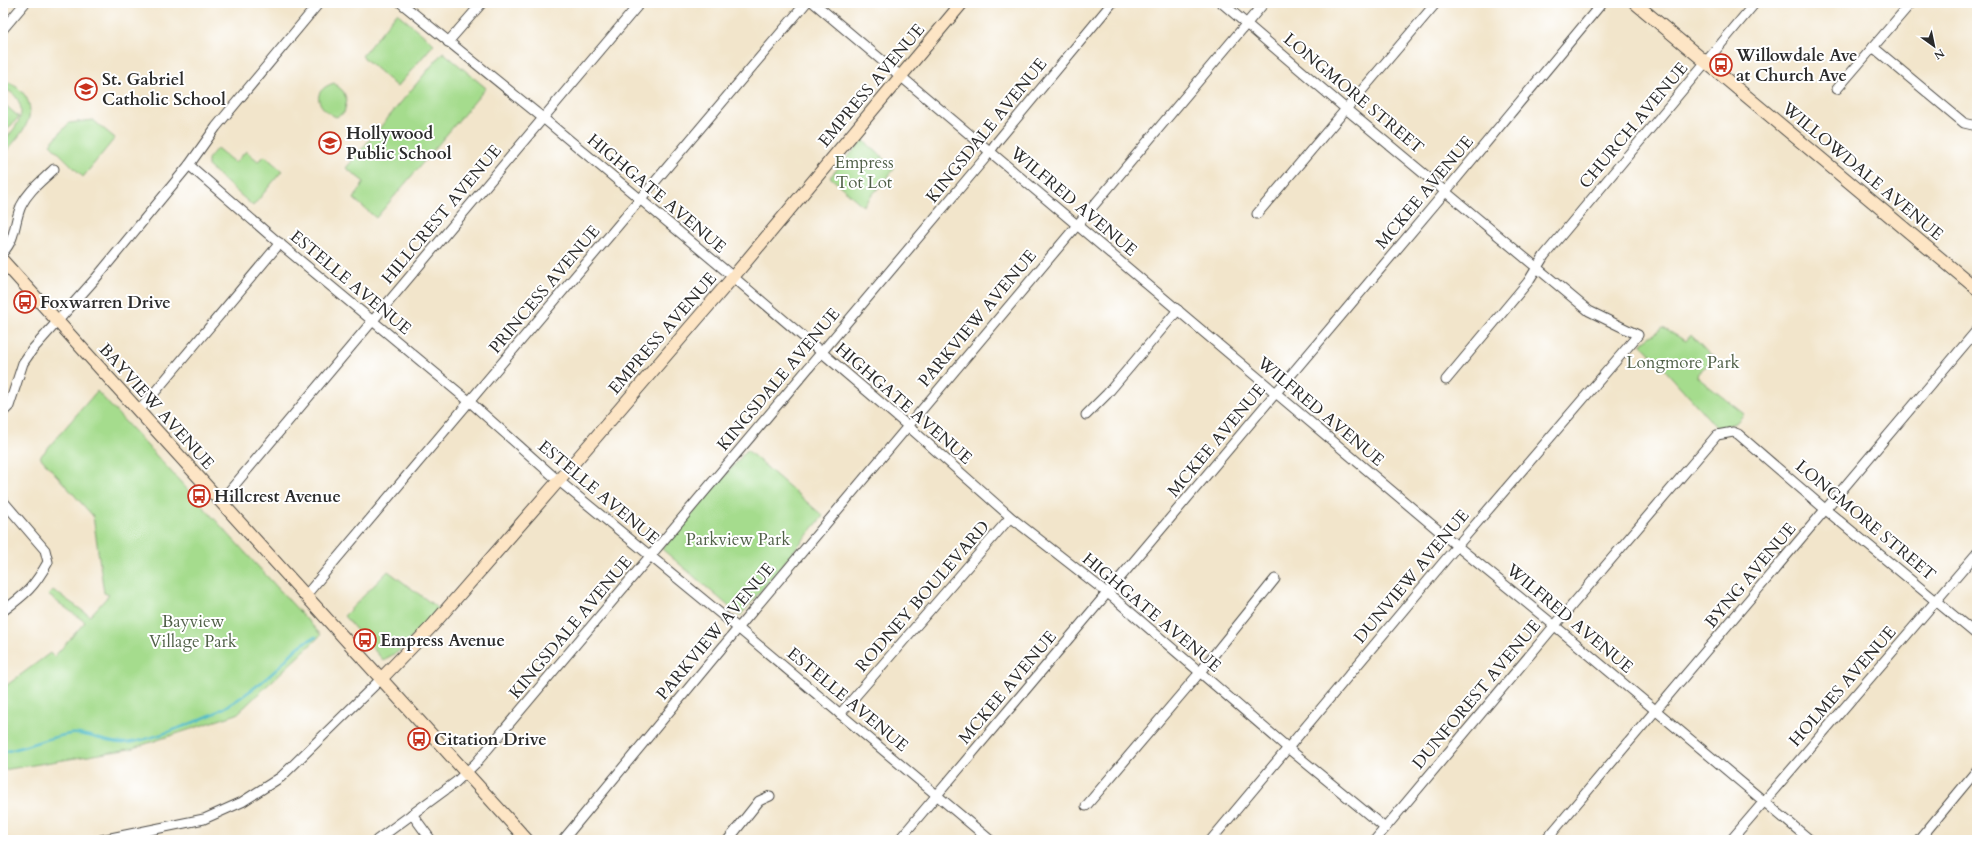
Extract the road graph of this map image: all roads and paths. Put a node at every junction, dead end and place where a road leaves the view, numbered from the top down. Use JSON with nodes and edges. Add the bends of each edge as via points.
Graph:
{"nodes":[{"id":1,"x":26,"y":3,"type":"edge"},
{"id":2,"x":319,"y":3,"type":"edge"},
{"id":3,"x":402,"y":3,"type":"edge"},
{"id":4,"x":482,"y":3,"type":"edge"},
{"id":5,"x":640,"y":3,"type":"edge"},
{"id":6,"x":806,"y":3,"type":"edge"},
{"id":7,"x":814,"y":3,"type":"edge"},
{"id":8,"x":962,"y":3,"type":"edge"},
{"id":9,"x":1112,"y":3,"type":"edge"},
{"id":10,"x":1222,"y":3,"type":"edge"},
{"id":11,"x":1264,"y":3,"type":"edge"},
{"id":12,"x":1436,"y":3,"type":"edge"},
{"id":13,"x":1602,"y":3,"type":"edge"},
{"id":14,"x":1635,"y":3,"type":"edge"},
{"id":15,"x":1756,"y":3,"type":"edge"},
{"id":16,"x":1911,"y":3,"type":"edge"},
{"id":17,"x":1247,"y":23,"type":"junction"},
{"id":18,"x":3,"y":29,"type":"edge"},
{"id":19,"x":448,"y":42,"type":"junction"},
{"id":20,"x":1873,"y":47,"type":"junction"},
{"id":21,"x":1706,"y":62,"type":"junction"},
{"id":22,"x":901,"y":76,"type":"junction"},
{"id":23,"x":1837,"y":89,"type":"dead end"},
{"id":24,"x":1346,"y":109,"type":"junction"},
{"id":25,"x":543,"y":118,"type":"junction"},
{"id":26,"x":1977,"y":126,"type":"edge"},
{"id":27,"x":990,"y":151,"type":"junction"},
{"id":28,"x":189,"y":165,"type":"junction"},
{"id":29,"x":54,"y":169,"type":"dead end"},
{"id":30,"x":1446,"y":191,"type":"junction"},
{"id":31,"x":639,"y":200,"type":"junction"},
{"id":32,"x":1257,"y":214,"type":"dead end"},
{"id":33,"x":1078,"y":224,"type":"junction"},
{"id":34,"x":280,"y":243,"type":"junction"},
{"id":35,"x":3,"y":252,"type":"edge"},
{"id":36,"x":3,"y":261,"type":"edge"},
{"id":37,"x":1537,"y":268,"type":"junction"},
{"id":38,"x":732,"y":277,"type":"junction"},
{"id":39,"x":1977,"y":289,"type":"edge"},
{"id":40,"x":1178,"y":310,"type":"junction"},
{"id":41,"x":58,"y":321,"type":"junction"},
{"id":42,"x":372,"y":321,"type":"junction"},
{"id":43,"x":1977,"y":330,"type":"edge"},
{"id":44,"x":1638,"y":335,"type":"joint"},
{"id":45,"x":821,"y":353,"type":"junction"},
{"id":46,"x":1446,"y":380,"type":"dead end"},
{"id":47,"x":1276,"y":393,"type":"junction"},
{"id":48,"x":470,"y":402,"type":"junction"},
{"id":49,"x":139,"y":411,"type":"junction"},
{"id":50,"x":3,"y":412,"type":"edge"},
{"id":51,"x":1086,"y":415,"type":"dead end"},
{"id":52,"x":908,"y":426,"type":"junction"},
{"id":53,"x":1733,"y":432,"type":"joint"},
{"id":54,"x":559,"y":480,"type":"junction"},
{"id":55,"x":3,"y":501,"type":"edge"},
{"id":56,"x":221,"y":501,"type":"junction"},
{"id":57,"x":1826,"y":510,"type":"junction"},
{"id":58,"x":1013,"y":519,"type":"junction"},
{"id":59,"x":1456,"y":546,"type":"junction"},
{"id":60,"x":1977,"y":553,"type":"edge"},
{"id":61,"x":650,"y":556,"type":"junction"},
{"id":62,"x":1274,"y":579,"type":"dead end"},
{"id":63,"x":1107,"y":593,"type":"junction"},
{"id":64,"x":306,"y":595,"type":"junction"},
{"id":65,"x":1937,"y":601,"type":"junction"},
{"id":66,"x":3,"y":611,"type":"edge"},
{"id":67,"x":1555,"y":626,"type":"junction"},
{"id":68,"x":738,"y":628,"type":"junction"},
{"id":69,"x":1977,"y":635,"type":"edge"},
{"id":70,"x":1200,"y":673,"type":"junction"},
{"id":71,"x":381,"y":679,"type":"junction"},
{"id":72,"x":1656,"y":711,"type":"junction"},
{"id":73,"x":840,"y":714,"type":"junction"},
{"id":74,"x":1289,"y":749,"type":"junction"},
{"id":75,"x":1977,"y":770,"type":"edge"},
{"id":76,"x":466,"y":773,"type":"junction"},
{"id":77,"x":936,"y":795,"type":"junction"},
{"id":78,"x":770,"y":796,"type":"dead end"},
{"id":79,"x":1763,"y":802,"type":"junction"},
{"id":80,"x":1086,"y":806,"type":"dead end"},
{"id":81,"x":412,"y":814,"type":"junction"},
{"id":82,"x":1385,"y":828,"type":"junction"},
{"id":83,"x":101,"y":840,"type":"edge"},
{"id":84,"x":377,"y":840,"type":"edge"},
{"id":85,"x":432,"y":840,"type":"edge"},
{"id":86,"x":527,"y":840,"type":"edge"},
{"id":87,"x":563,"y":840,"type":"edge"},
{"id":88,"x":728,"y":840,"type":"edge"},
{"id":89,"x":898,"y":840,"type":"edge"},
{"id":90,"x":990,"y":840,"type":"edge"},
{"id":91,"x":1212,"y":840,"type":"edge"},
{"id":92,"x":1375,"y":840,"type":"edge"},
{"id":93,"x":1546,"y":840,"type":"edge"},
{"id":94,"x":1731,"y":840,"type":"edge"},
{"id":95,"x":1810,"y":840,"type":"edge"},
{"id":96,"x":1919,"y":840,"type":"edge"}],
"edges":[{"from":1,"to":18,"type":"street"},
{"from":2,"to":28,"type":"street","via":[[216,127]]},
{"from":3,"to":19,"type":"street","name":"HIGHGATE AVENUE"},
{"from":4,"to":19,"type":"street"},
{"from":5,"to":25,"type":"street","name":"HILLCREST AVENUE"},
{"from":6,"to":31,"type":"street","name":"PRINCESS AVENUE"},
{"from":7,"to":22,"type":"street","name":"WILFRED AVENUE"},
{"from":8,"to":22,"type":"street","name":"EMPRESS AVENUE"},
{"from":9,"to":27,"type":"street","name":"KINGSDALE AVENUE"},
{"from":10,"to":17,"type":"street","name":"LONGMORE STREET"},
{"from":11,"to":17,"type":"street","name":"PARKVIEW AVENUE"},
{"from":12,"to":24,"type":"street"},
{"from":13,"to":30,"type":"street","name":"MCKEE AVENUE"},
{"from":14,"to":21,"type":"street","name":"WILLOWDALE AVENUE"},
{"from":15,"to":21,"type":"street","name":"CHURCH AVENUE"},
{"from":16,"to":20,"type":"street"},
{"from":17,"to":24,"type":"street","name":"LONGMORE STREET"},
{"from":17,"to":33,"type":"street","name":"PARKVIEW AVENUE"},
{"from":19,"to":25,"type":"street","name":"HIGHGATE AVENUE"},
{"from":20,"to":23,"type":"street"},
{"from":20,"to":26,"type":"street","via":[[1964,123]]},
{"from":21,"to":37,"type":"street","name":"CHURCH AVENUE","via":[[1544,256]]},
{"from":21,"to":39,"type":"street","name":"WILLOWDALE AVENUE"},
{"from":22,"to":27,"type":"street","name":"WILFRED AVENUE"},
{"from":22,"to":38,"type":"street","name":"EMPRESS AVENUE"},
{"from":24,"to":30,"type":"street","name":"LONGMORE STREET"},
{"from":24,"to":32,"type":"street"},
{"from":25,"to":31,"type":"street","name":"HIGHGATE AVENUE"},
{"from":25,"to":42,"type":"street","name":"HILLCREST AVENUE"},
{"from":27,"to":33,"type":"street","name":"WILFRED AVENUE"},
{"from":27,"to":45,"type":"street","name":"KINGSDALE AVENUE"},
{"from":28,"to":34,"type":"street","name":"ESTELLE AVENUE"},
{"from":28,"to":41,"type":"street"},
{"from":29,"to":35,"type":"street","via":[[28,193],[20,207],[11,242]]},
{"from":30,"to":37,"type":"street","name":"LONGMORE STREET"},
{"from":30,"to":47,"type":"street","name":"MCKEE AVENUE"},
{"from":31,"to":38,"type":"street","name":"HIGHGATE AVENUE"},
{"from":31,"to":48,"type":"street","name":"PRINCESS AVENUE"},
{"from":33,"to":40,"type":"street","name":"WILFRED AVENUE"},
{"from":33,"to":52,"type":"street","name":"PARKVIEW AVENUE"},
{"from":34,"to":42,"type":"street","name":"ESTELLE AVENUE"},
{"from":34,"to":49,"type":"street"},
{"from":36,"to":41,"type":"street","name":"BAYVIEW AVENUE"},
{"from":37,"to":44,"type":"street","name":"LONGMORE STREET","via":[[1589,311]]},
{"from":37,"to":46,"type":"street","name":"CHURCH AVENUE"},
{"from":38,"to":45,"type":"street","name":"HIGHGATE AVENUE"},
{"from":38,"to":54,"type":"street","name":"EMPRESS AVENUE"},
{"from":40,"to":47,"type":"street","name":"WILFRED AVENUE"},
{"from":40,"to":51,"type":"street"},
{"from":41,"to":49,"type":"street","name":"BAYVIEW AVENUE"},
{"from":41,"to":50,"type":"street","via":[[23,363],[9,406]]},
{"from":42,"to":48,"type":"street","name":"ESTELLE AVENUE"},
{"from":42,"to":56,"type":"street","name":"HILLCREST AVENUE"},
{"from":43,"to":57,"type":"street","name":"BYNG AVENUE"},
{"from":44,"to":59,"type":"street","name":"DUNVIEW AVENUE"},
{"from":45,"to":52,"type":"street","name":"HIGHGATE AVENUE"},
{"from":45,"to":61,"type":"street","name":"KINGSDALE AVENUE"},
{"from":47,"to":59,"type":"street","name":"WILFRED AVENUE"},
{"from":47,"to":63,"type":"street","name":"MCKEE AVENUE"},
{"from":48,"to":54,"type":"street","name":"ESTELLE AVENUE"},
{"from":48,"to":64,"type":"street","name":"PRINCESS AVENUE"},
{"from":49,"to":56,"type":"street","name":"BAYVIEW AVENUE"},
{"from":52,"to":58,"type":"street","name":"HIGHGATE AVENUE"},
{"from":52,"to":68,"type":"street","name":"PARKVIEW AVENUE"},
{"from":53,"to":57,"type":"street","name":"LONGMORE STREET"},
{"from":53,"to":67,"type":"street","name":"DUNFOREST AVENUE","via":[[1717,435]]},
{"from":54,"to":61,"type":"street","name":"ESTELLE AVENUE"},
{"from":54,"to":71,"type":"street","name":"EMPRESS AVENUE","via":[[432,626]]},
{"from":55,"to":66,"type":"street","via":[[45,550],[48,562],[36,583]]},
{"from":56,"to":64,"type":"street","name":"BAYVIEW AVENUE"},
{"from":57,"to":65,"type":"street","name":"LONGMORE STREET"},
{"from":57,"to":72,"type":"street","name":"BYNG AVENUE"},
{"from":58,"to":63,"type":"street","name":"HIGHGATE AVENUE"},
{"from":58,"to":73,"type":"street","name":"RODNEY BOULEVARD","via":[[1008,520]]},
{"from":59,"to":67,"type":"street","name":"WILFRED AVENUE"},
{"from":59,"to":74,"type":"street","name":"DUNVIEW AVENUE"},
{"from":60,"to":65,"type":"street","name":"HOLMES AVENUE"},
{"from":61,"to":68,"type":"street","name":"ESTELLE AVENUE"},
{"from":61,"to":76,"type":"street","name":"KINGSDALE AVENUE"},
{"from":62,"to":70,"type":"street"},
{"from":63,"to":70,"type":"street","name":"HIGHGATE AVENUE"},
{"from":63,"to":77,"type":"street","name":"MCKEE AVENUE"},
{"from":64,"to":71,"type":"street","name":"BAYVIEW AVENUE"},
{"from":65,"to":69,"type":"street","name":"LONGMORE STREET"},
{"from":65,"to":79,"type":"street","name":"HOLMES AVENUE"},
{"from":67,"to":72,"type":"street","name":"WILFRED AVENUE"},
{"from":67,"to":82,"type":"street","name":"DUNFOREST AVENUE"},
{"from":68,"to":73,"type":"street","name":"ESTELLE AVENUE"},
{"from":68,"to":87,"type":"street","name":"PARKVIEW AVENUE"},
{"from":70,"to":74,"type":"street","name":"HIGHGATE AVENUE"},
{"from":70,"to":80,"type":"street"},
{"from":71,"to":76,"type":"street","name":"BAYVIEW AVENUE"},
{"from":71,"to":83,"type":"street","via":[[282,777],[242,802],[204,819]]},
{"from":72,"to":79,"type":"street","name":"WILFRED AVENUE"},
{"from":72,"to":93,"type":"street","name":"BYNG AVENUE"},
{"from":73,"to":77,"type":"street","name":"ESTELLE AVENUE"},
{"from":74,"to":82,"type":"street","name":"HIGHGATE AVENUE"},
{"from":74,"to":91,"type":"street","name":"DUNVIEW AVENUE"},
{"from":75,"to":96,"type":"street"},
{"from":76,"to":81,"type":"street","name":"KINGSDALE AVENUE"},
{"from":76,"to":86,"type":"street","name":"BAYVIEW AVENUE"},
{"from":77,"to":89,"type":"street","name":"MCKEE AVENUE"},
{"from":77,"to":90,"type":"street","name":"ESTELLE AVENUE"},
{"from":78,"to":88,"type":"street","via":[[759,801]]},
{"from":79,"to":94,"type":"street","name":"HOLMES AVENUE"},
{"from":79,"to":95,"type":"street","name":"WILFRED AVENUE"},
{"from":81,"to":84,"type":"street","name":"KINGSDALE AVENUE"},
{"from":81,"to":85,"type":"street"},
{"from":82,"to":92,"type":"street","name":"DUNFOREST AVENUE"}]}
